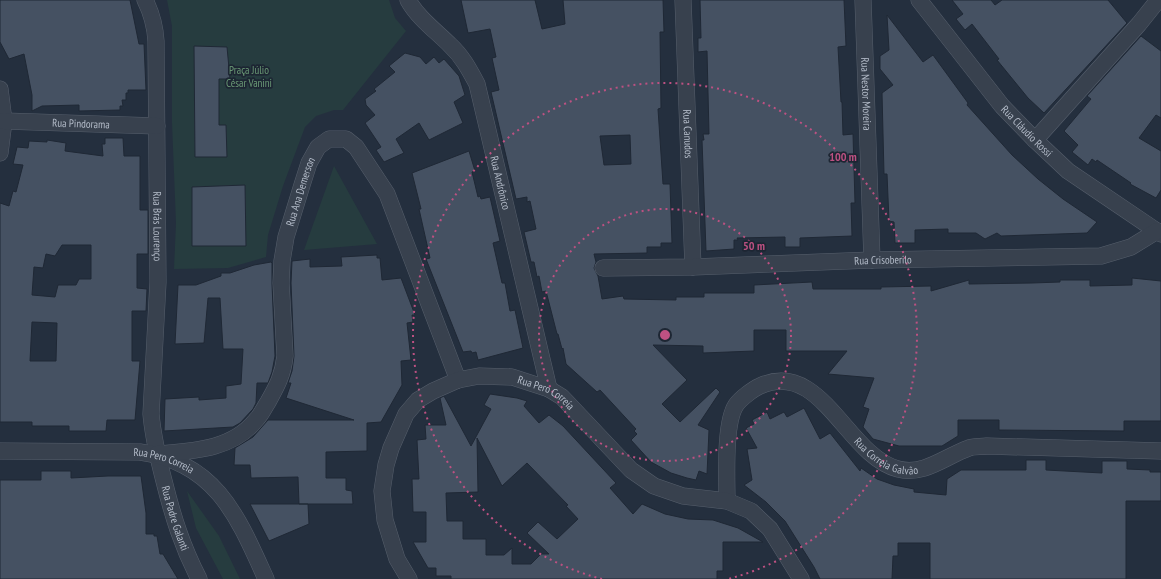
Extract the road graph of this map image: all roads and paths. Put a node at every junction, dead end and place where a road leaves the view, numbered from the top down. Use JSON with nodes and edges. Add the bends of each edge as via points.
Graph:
{"nodes":[{"id":1,"x":145,"y":0,"type":"edge"},
{"id":2,"x":408,"y":0,"type":"edge"},
{"id":3,"x":683,"y":0,"type":"edge"},
{"id":4,"x":863,"y":0,"type":"edge"},
{"id":5,"x":919,"y":0,"type":"edge"},
{"id":6,"x":1155,"y":5,"type":"edge"},
{"id":7,"x":0,"y":89,"type":"edge"},
{"id":8,"x":4,"y":121,"type":"junction"},
{"id":9,"x":157,"y":126,"type":"junction"},
{"id":10,"x":1035,"y":140,"type":"junction"},
{"id":11,"x":0,"y":153,"type":"edge"},
{"id":12,"x":1159,"y":232,"type":"edge"},
{"id":13,"x":872,"y":260,"type":"junction"},
{"id":14,"x":693,"y":267,"type":"junction"},
{"id":15,"x":603,"y":268,"type":"dead end"},
{"id":16,"x":458,"y":380,"type":"junction"},
{"id":17,"x":549,"y":389,"type":"junction"},
{"id":18,"x":0,"y":451,"type":"edge"},
{"id":19,"x":1161,"y":451,"type":"edge"},
{"id":20,"x":157,"y":454,"type":"junction"},
{"id":21,"x":727,"y":501,"type":"junction"},
{"id":22,"x":199,"y":579,"type":"edge"},
{"id":23,"x":266,"y":579,"type":"edge"},
{"id":24,"x":409,"y":579,"type":"edge"},
{"id":25,"x":801,"y":579,"type":"edge"}],
"edges":[{"from":1,"to":9,"type":"street","name":"Rua Brás Lourenço","via":[[155,23]]},
{"from":2,"to":17,"type":"street","name":"Rua Andrônico","via":[[413,9],[468,66],[476,84]]},
{"from":3,"to":14,"type":"street","name":"Rua Canudos"},
{"from":4,"to":13,"type":"street","name":"Rua Nestor Moreira"},
{"from":5,"to":10,"type":"street","name":"Rua Cláudio Rossi","via":[[1002,106]]},
{"from":6,"to":10,"type":"street"},
{"from":7,"to":8,"type":"street"},
{"from":8,"to":9,"type":"street","name":"Rua Pindorama"},
{"from":8,"to":11,"type":"street"},
{"from":9,"to":20,"type":"street","name":"Rua Brás Lourenço","via":[[158,282],[151,414]]},
{"from":10,"to":12,"type":"street","name":"Rua Cláudio Rossi","via":[[1068,171]]},
{"from":12,"to":13,"type":"street","name":"Rua Crisoberilo","via":[[1131,247],[1101,256]]},
{"from":13,"to":14,"type":"street","name":"Rua Crisoberilo"},
{"from":14,"to":15,"type":"street","name":"Rua Crisoberilo"},
{"from":16,"to":17,"type":"street","name":"Rua Pero Correia","via":[[479,376],[512,377]]},
{"from":16,"to":20,"type":"street","name":"Rua Ana Demerson","via":[[387,194],[356,147],[346,139],[329,139],[318,147],[309,163],[286,237],[281,283],[285,356],[279,383],[256,420],[234,440],[196,451]]},
{"from":16,"to":24,"type":"street","name":"Rua Pero Correia","via":[[418,400],[406,414],[386,465],[382,491],[385,520],[398,559]]},
{"from":17,"to":21,"type":"street","name":"Rua Pero Correia","via":[[574,408],[631,470],[654,486],[683,496]]},
{"from":18,"to":20,"type":"street","name":"Rua Pero Correia"},
{"from":19,"to":21,"type":"street","name":"Rua Correia Galvão","via":[[987,446],[970,448],[921,470],[908,471],[897,469],[874,457],[809,389],[793,383],[774,381],[758,387],[736,405],[728,426]]},
{"from":20,"to":22,"type":"street","name":"Rua Padre Galanti","via":[[178,532]]},
{"from":20,"to":23,"type":"street","name":"Rua Pero Correia","via":[[190,468],[217,490],[236,516]]},
{"from":21,"to":25,"type":"street","name":"Rua Pero Correia","via":[[751,511],[770,529]]}]}
